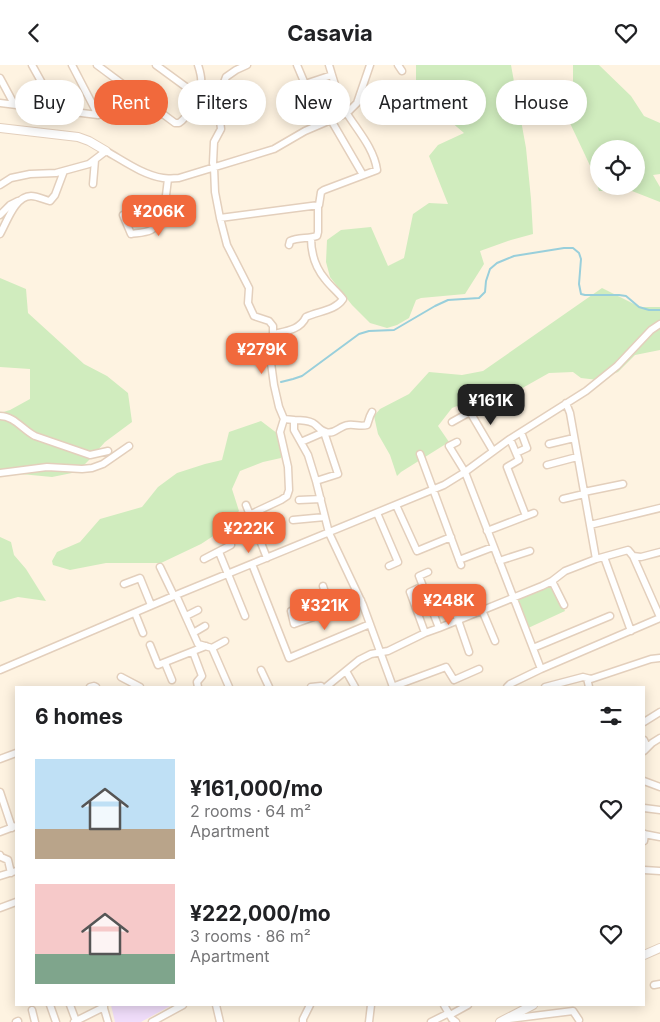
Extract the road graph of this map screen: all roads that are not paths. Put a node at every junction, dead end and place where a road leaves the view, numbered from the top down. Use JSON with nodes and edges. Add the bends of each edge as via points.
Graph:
{"nodes":[{"id":1,"x":32,"y":65,"type":"edge"},
{"id":2,"x":72,"y":65,"type":"edge"},
{"id":3,"x":156,"y":65,"type":"edge"},
{"id":4,"x":198,"y":65,"type":"edge"},
{"id":5,"x":247,"y":65,"type":"edge"},
{"id":6,"x":297,"y":65,"type":"edge"},
{"id":7,"x":329,"y":65,"type":"edge"},
{"id":8,"x":369,"y":65,"type":"edge"},
{"id":9,"x":101,"y":66,"type":"edge"},
{"id":10,"x":332,"y":75,"type":"junction"},
{"id":11,"x":0,"y":78,"type":"edge"},
{"id":12,"x":40,"y":80,"type":"edge"},
{"id":13,"x":118,"y":80,"type":"edge"},
{"id":14,"x":200,"y":80,"type":"edge"},
{"id":15,"x":334,"y":80,"type":"edge"},
{"id":16,"x":178,"y":81,"type":"edge"},
{"id":17,"x":0,"y":103,"type":"edge"},
{"id":18,"x":14,"y":104,"type":"joint"},
{"id":19,"x":94,"y":107,"type":"edge"},
{"id":20,"x":350,"y":110,"type":"edge"},
{"id":21,"x":350,"y":118,"type":"edge"},
{"id":22,"x":319,"y":125,"type":"edge"},
{"id":23,"x":334,"y":125,"type":"edge"},
{"id":24,"x":0,"y":128,"type":"edge"},
{"id":25,"x":106,"y":151,"type":"junction"},
{"id":26,"x":96,"y":160,"type":"junction"},
{"id":27,"x":214,"y":167,"type":"junction"},
{"id":28,"x":64,"y":171,"type":"junction"},
{"id":29,"x":363,"y":175,"type":"junction"},
{"id":30,"x":168,"y":179,"type":"junction"},
{"id":31,"x":93,"y":184,"type":"dead end"},
{"id":32,"x":0,"y":185,"type":"edge"},
{"id":33,"x":18,"y":201,"type":"junction"},
{"id":34,"x":318,"y":205,"type":"junction"},
{"id":35,"x":0,"y":215,"type":"edge"},
{"id":36,"x":123,"y":215,"type":"dead end"},
{"id":37,"x":220,"y":218,"type":"junction"},
{"id":38,"x":0,"y":234,"type":"edge"},
{"id":39,"x":312,"y":238,"type":"junction"},
{"id":40,"x":289,"y":245,"type":"dead end"},
{"id":41,"x":660,"y":324,"type":"edge"},
{"id":42,"x":273,"y":334,"type":"junction"},
{"id":43,"x":566,"y":403,"type":"junction"},
{"id":44,"x":372,"y":413,"type":"dead end"},
{"id":45,"x":0,"y":416,"type":"edge"},
{"id":46,"x":284,"y":419,"type":"junction"},
{"id":47,"x":294,"y":419,"type":"junction"},
{"id":48,"x":452,"y":423,"type":"dead end"},
{"id":49,"x":324,"y":432,"type":"junction"},
{"id":50,"x":521,"y":432,"type":"junction"},
{"id":51,"x":574,"y":438,"type":"junction"},
{"id":52,"x":510,"y":439,"type":"junction"},
{"id":53,"x":301,"y":442,"type":"junction"},
{"id":54,"x":458,"y":442,"type":"dead end"},
{"id":55,"x":548,"y":444,"type":"dead end"},
{"id":56,"x":129,"y":445,"type":"dead end"},
{"id":57,"x":108,"y":451,"type":"dead end"},
{"id":58,"x":493,"y":451,"type":"junction"},
{"id":59,"x":516,"y":453,"type":"junction"},
{"id":60,"x":420,"y":454,"type":"dead end"},
{"id":61,"x":578,"y":457,"type":"junction"},
{"id":62,"x":547,"y":465,"type":"dead end"},
{"id":63,"x":0,"y":473,"type":"edge"},
{"id":64,"x":465,"y":473,"type":"junction"},
{"id":65,"x":316,"y":481,"type":"junction"},
{"id":66,"x":624,"y":484,"type":"dead end"},
{"id":67,"x":432,"y":490,"type":"junction"},
{"id":68,"x":584,"y":493,"type":"junction"},
{"id":69,"x":321,"y":499,"type":"junction"},
{"id":70,"x":563,"y":499,"type":"dead end"},
{"id":71,"x":299,"y":500,"type":"dead end"},
{"id":72,"x":246,"y":505,"type":"dead end"},
{"id":73,"x":396,"y":505,"type":"junction"},
{"id":74,"x":660,"y":508,"type":"edge"},
{"id":75,"x":377,"y":513,"type":"junction"},
{"id":76,"x":534,"y":513,"type":"dead end"},
{"id":77,"x":250,"y":516,"type":"junction"},
{"id":78,"x":526,"y":516,"type":"junction"},
{"id":79,"x":325,"y":517,"type":"junction"},
{"id":80,"x":293,"y":520,"type":"dead end"},
{"id":81,"x":224,"y":523,"type":"dead end"},
{"id":82,"x":590,"y":525,"type":"junction"},
{"id":83,"x":487,"y":531,"type":"junction"},
{"id":84,"x":329,"y":533,"type":"junction"},
{"id":85,"x":451,"y":537,"type":"junction"},
{"id":86,"x":231,"y":545,"type":"dead end"},
{"id":87,"x":493,"y":547,"type":"junction"},
{"id":88,"x":530,"y":551,"type":"dead end"},
{"id":89,"x":219,"y":552,"type":"junction"},
{"id":90,"x":660,"y":552,"type":"edge"},
{"id":91,"x":633,"y":556,"type":"junction"},
{"id":92,"x":604,"y":557,"type":"junction"},
{"id":93,"x":267,"y":558,"type":"junction"},
{"id":94,"x":204,"y":559,"type":"dead end"},
{"id":95,"x":596,"y":559,"type":"junction"},
{"id":96,"x":499,"y":561,"type":"junction"},
{"id":97,"x":252,"y":564,"type":"junction"},
{"id":98,"x":390,"y":566,"type":"dead end"},
{"id":99,"x":160,"y":567,"type":"dead end"},
{"id":100,"x":428,"y":571,"type":"dead end"},
{"id":101,"x":227,"y":574,"type":"junction"},
{"id":102,"x":552,"y":581,"type":"junction"},
{"id":103,"x":124,"y":584,"type":"dead end"},
{"id":104,"x":323,"y":586,"type":"dead end"},
{"id":105,"x":423,"y":586,"type":"junction"},
{"id":106,"x":449,"y":594,"type":"dead end"},
{"id":107,"x":175,"y":595,"type":"junction"},
{"id":108,"x":326,"y":597,"type":"junction"},
{"id":109,"x":513,"y":597,"type":"junction"},
{"id":110,"x":361,"y":600,"type":"junction"},
{"id":111,"x":151,"y":605,"type":"junction"},
{"id":112,"x":564,"y":605,"type":"dead end"},
{"id":113,"x":198,"y":610,"type":"dead end"},
{"id":114,"x":482,"y":610,"type":"junction"},
{"id":115,"x":331,"y":611,"type":"junction"},
{"id":116,"x":135,"y":613,"type":"junction"},
{"id":117,"x":186,"y":616,"type":"junction"},
{"id":118,"x":245,"y":616,"type":"dead end"},
{"id":119,"x":610,"y":616,"type":"dead end"},
{"id":120,"x":660,"y":617,"type":"edge"},
{"id":121,"x":458,"y":620,"type":"junction"},
{"id":122,"x":370,"y":624,"type":"junction"},
{"id":123,"x":205,"y":626,"type":"dead end"},
{"id":124,"x":439,"y":628,"type":"junction"},
{"id":125,"x":631,"y":631,"type":"junction"},
{"id":126,"x":143,"y":633,"type":"dead end"},
{"id":127,"x":193,"y":633,"type":"junction"},
{"id":128,"x":426,"y":633,"type":"junction"},
{"id":129,"x":225,"y":641,"type":"dead end"},
{"id":130,"x":495,"y":641,"type":"dead end"},
{"id":131,"x":150,"y":645,"type":"dead end"},
{"id":132,"x":209,"y":647,"type":"junction"},
{"id":133,"x":533,"y":648,"type":"junction"},
{"id":134,"x":193,"y":651,"type":"junction"},
{"id":135,"x":380,"y":652,"type":"junction"},
{"id":136,"x":470,"y":652,"type":"dead end"},
{"id":137,"x":660,"y":658,"type":"edge"},
{"id":138,"x":165,"y":663,"type":"junction"},
{"id":139,"x":479,"y":669,"type":"dead end"},
{"id":140,"x":542,"y":669,"type":"junction"},
{"id":141,"x":0,"y":670,"type":"edge"},
{"id":142,"x":261,"y":670,"type":"dead end"},
{"id":143,"x":346,"y":671,"type":"junction"},
{"id":144,"x":121,"y":677,"type":"dead end"},
{"id":145,"x":587,"y":678,"type":"junction"},
{"id":146,"x":172,"y":680,"type":"dead end"},
{"id":147,"x":138,"y":686,"type":"edge"},
{"id":148,"x":198,"y":686,"type":"edge"},
{"id":149,"x":228,"y":686,"type":"edge"},
{"id":150,"x":269,"y":686,"type":"edge"},
{"id":151,"x":327,"y":686,"type":"edge"},
{"id":152,"x":354,"y":686,"type":"edge"},
{"id":153,"x":392,"y":686,"type":"edge"},
{"id":154,"x":395,"y":686,"type":"edge"},
{"id":155,"x":509,"y":686,"type":"edge"},
{"id":156,"x":549,"y":686,"type":"edge"},
{"id":157,"x":589,"y":686,"type":"edge"},
{"id":158,"x":660,"y":713,"type":"edge"},
{"id":159,"x":645,"y":721,"type":"edge"},
{"id":160,"x":660,"y":738,"type":"edge"},
{"id":161,"x":646,"y":749,"type":"edge"},
{"id":162,"x":15,"y":753,"type":"edge"},
{"id":163,"x":0,"y":759,"type":"edge"},
{"id":164,"x":645,"y":781,"type":"edge"},
{"id":165,"x":660,"y":787,"type":"edge"},
{"id":166,"x":0,"y":792,"type":"edge"},
{"id":167,"x":645,"y":808,"type":"edge"},
{"id":168,"x":660,"y":810,"type":"edge"},
{"id":169,"x":14,"y":827,"type":"edge"},
{"id":170,"x":0,"y":832,"type":"edge"},
{"id":171,"x":645,"y":836,"type":"edge"},
{"id":172,"x":660,"y":837,"type":"edge"},
{"id":173,"x":0,"y":855,"type":"edge"},
{"id":174,"x":645,"y":870,"type":"edge"},
{"id":175,"x":660,"y":871,"type":"edge"},
{"id":176,"x":13,"y":872,"type":"edge"},
{"id":177,"x":0,"y":876,"type":"edge"},
{"id":178,"x":15,"y":902,"type":"edge"},
{"id":179,"x":0,"y":908,"type":"edge"},
{"id":180,"x":660,"y":948,"type":"edge"},
{"id":181,"x":645,"y":955,"type":"edge"},
{"id":182,"x":50,"y":1006,"type":"edge"},
{"id":183,"x":70,"y":1006,"type":"edge"},
{"id":184,"x":104,"y":1006,"type":"edge"},
{"id":185,"x":181,"y":1006,"type":"edge"},
{"id":186,"x":216,"y":1006,"type":"edge"},
{"id":187,"x":310,"y":1006,"type":"edge"},
{"id":188,"x":371,"y":1006,"type":"edge"},
{"id":189,"x":445,"y":1006,"type":"edge"},
{"id":190,"x":466,"y":1006,"type":"edge"},
{"id":191,"x":531,"y":1006,"type":"edge"},
{"id":192,"x":32,"y":1010,"type":"dead end"},
{"id":193,"x":449,"y":1014,"type":"junction"},
{"id":194,"x":579,"y":1020,"type":"dead end"},
{"id":195,"x":75,"y":1021,"type":"edge"},
{"id":196,"x":219,"y":1021,"type":"edge"},
{"id":197,"x":502,"y":1021,"type":"edge"},
{"id":198,"x":35,"y":1022,"type":"edge"},
{"id":199,"x":56,"y":1022,"type":"edge"},
{"id":200,"x":108,"y":1022,"type":"edge"},
{"id":201,"x":152,"y":1022,"type":"edge"},
{"id":202,"x":303,"y":1022,"type":"edge"},
{"id":203,"x":369,"y":1022,"type":"edge"},
{"id":204,"x":430,"y":1022,"type":"edge"},
{"id":205,"x":456,"y":1022,"type":"edge"}],
"edges":[{"from":1,"to":12,"type":"street"},
{"from":2,"to":19,"type":"street"},
{"from":3,"to":16,"type":"street"},
{"from":4,"to":14,"type":"street"},
{"from":5,"to":27,"type":"street","via":[[226,77],[219,112],[221,129],[214,142]]},
{"from":6,"to":10,"type":"street","via":[[305,85]]},
{"from":7,"to":10,"type":"street"},
{"from":8,"to":20,"type":"street","via":[[358,103]]},
{"from":9,"to":13,"type":"street"},
{"from":10,"to":15,"type":"street"},
{"from":11,"to":18,"type":"street"},
{"from":17,"to":18,"type":"street"},
{"from":21,"to":29,"type":"street","via":[[377,163],[378,170]]},
{"from":22,"to":27,"type":"street","via":[[274,149]]},
{"from":23,"to":29,"type":"street"},
{"from":24,"to":25,"type":"street","via":[[78,137]]},
{"from":25,"to":26,"type":"street"},
{"from":25,"to":30,"type":"street","via":[[154,176]]},
{"from":26,"to":28,"type":"street"},
{"from":26,"to":31,"type":"street"},
{"from":27,"to":30,"type":"street"},
{"from":27,"to":37,"type":"street"},
{"from":28,"to":32,"type":"street","via":[[11,178]]},
{"from":28,"to":33,"type":"street","via":[[50,201],[29,196]]},
{"from":29,"to":34,"type":"street","via":[[324,190]]},
{"from":30,"to":36,"type":"street","via":[[162,216],[150,231],[131,234]]},
{"from":33,"to":35,"type":"street"},
{"from":33,"to":38,"type":"street"},
{"from":34,"to":37,"type":"street"},
{"from":34,"to":39,"type":"street","via":[[318,232]]},
{"from":37,"to":42,"type":"street","via":[[227,245],[249,288],[248,303],[252,312],[254,316],[269,321]]},
{"from":39,"to":40,"type":"street","via":[[295,239]]},
{"from":39,"to":42,"type":"street","via":[[317,267],[343,299],[334,307],[306,317],[299,327]]},
{"from":41,"to":43,"type":"street","via":[[650,330],[617,366]]},
{"from":42,"to":46,"type":"street","via":[[269,348],[274,385]]},
{"from":43,"to":50,"type":"street"},
{"from":43,"to":51,"type":"street"},
{"from":44,"to":49,"type":"street","via":[[364,427],[347,425],[331,433]]},
{"from":45,"to":57,"type":"street","via":[[12,419],[35,436],[90,455]]},
{"from":46,"to":47,"type":"street"},
{"from":46,"to":77,"type":"street","via":[[280,432],[288,467],[289,491],[281,500]]},
{"from":47,"to":49,"type":"street","via":[[308,421]]},
{"from":47,"to":53,"type":"street","via":[[294,430]]},
{"from":48,"to":58,"type":"street","via":[[470,412]]},
{"from":49,"to":53,"type":"street"},
{"from":49,"to":65,"type":"street","via":[[338,474]]},
{"from":50,"to":52,"type":"street"},
{"from":50,"to":59,"type":"street","via":[[527,449]]},
{"from":51,"to":55,"type":"street"},
{"from":51,"to":61,"type":"street"},
{"from":52,"to":58,"type":"street"},
{"from":52,"to":59,"type":"street"},
{"from":53,"to":65,"type":"street"},
{"from":54,"to":64,"type":"street","via":[[449,446]]},
{"from":56,"to":63,"type":"street","via":[[92,468],[47,467]]},
{"from":58,"to":64,"type":"street"},
{"from":59,"to":78,"type":"street","via":[[519,460],[507,467]]},
{"from":60,"to":67,"type":"street"},
{"from":61,"to":62,"type":"street"},
{"from":61,"to":68,"type":"street"},
{"from":64,"to":67,"type":"street"},
{"from":64,"to":83,"type":"street"},
{"from":65,"to":69,"type":"street"},
{"from":66,"to":68,"type":"street"},
{"from":67,"to":73,"type":"street"},
{"from":67,"to":85,"type":"street"},
{"from":68,"to":70,"type":"street"},
{"from":68,"to":82,"type":"street"},
{"from":69,"to":71,"type":"street"},
{"from":69,"to":79,"type":"street"},
{"from":72,"to":77,"type":"street"},
{"from":73,"to":75,"type":"street"},
{"from":73,"to":85,"type":"street","via":[[417,551]]},
{"from":74,"to":82,"type":"street"},
{"from":75,"to":84,"type":"street"},
{"from":75,"to":98,"type":"street","via":[[398,562]]},
{"from":76,"to":78,"type":"street"},
{"from":77,"to":81,"type":"street"},
{"from":77,"to":93,"type":"street"},
{"from":78,"to":83,"type":"street"},
{"from":79,"to":80,"type":"street"},
{"from":79,"to":84,"type":"street"},
{"from":82,"to":95,"type":"street"},
{"from":83,"to":87,"type":"street"},
{"from":84,"to":93,"type":"street"},
{"from":84,"to":110,"type":"street"},
{"from":85,"to":87,"type":"street","via":[[460,563]]},
{"from":86,"to":89,"type":"street"},
{"from":87,"to":96,"type":"street"},
{"from":88,"to":96,"type":"street"},
{"from":89,"to":94,"type":"street"},
{"from":89,"to":101,"type":"street"},
{"from":90,"to":91,"type":"street"},
{"from":91,"to":92,"type":"street","via":[[628,550]]},
{"from":91,"to":120,"type":"street"},
{"from":92,"to":95,"type":"street"},
{"from":92,"to":125,"type":"street"},
{"from":93,"to":97,"type":"street"},
{"from":95,"to":102,"type":"street","via":[[565,571]]},
{"from":96,"to":109,"type":"street"},
{"from":97,"to":101,"type":"street"},
{"from":97,"to":122,"type":"street","via":[[289,658]]},
{"from":99,"to":107,"type":"street"},
{"from":100,"to":105,"type":"street","via":[[419,575]]},
{"from":101,"to":107,"type":"street"},
{"from":101,"to":118,"type":"street"},
{"from":102,"to":109,"type":"street"},
{"from":102,"to":112,"type":"street"},
{"from":103,"to":111,"type":"street","via":[[140,578]]},
{"from":104,"to":108,"type":"street"},
{"from":105,"to":124,"type":"street"},
{"from":105,"to":128,"type":"street","via":[[410,592]]},
{"from":106,"to":121,"type":"street"},
{"from":107,"to":111,"type":"street"},
{"from":107,"to":117,"type":"street"},
{"from":108,"to":115,"type":"street"},
{"from":108,"to":115,"type":"street","via":[[291,611],[294,624]]},
{"from":109,"to":114,"type":"street"},
{"from":109,"to":133,"type":"street"},
{"from":110,"to":115,"type":"street"},
{"from":110,"to":122,"type":"street"},
{"from":111,"to":116,"type":"street"},
{"from":113,"to":117,"type":"street"},
{"from":114,"to":121,"type":"street"},
{"from":114,"to":130,"type":"street"},
{"from":116,"to":126,"type":"street"},
{"from":116,"to":141,"type":"street"},
{"from":117,"to":127,"type":"street"},
{"from":119,"to":133,"type":"street"},
{"from":120,"to":125,"type":"street"},
{"from":121,"to":124,"type":"street"},
{"from":121,"to":136,"type":"street"},
{"from":122,"to":135,"type":"street"},
{"from":123,"to":127,"type":"street"},
{"from":124,"to":128,"type":"street"},
{"from":125,"to":140,"type":"street"},
{"from":127,"to":132,"type":"street","via":[[198,644]]},
{"from":128,"to":135,"type":"street"},
{"from":129,"to":132,"type":"street"},
{"from":131,"to":138,"type":"street","via":[[158,665]]},
{"from":132,"to":134,"type":"street"},
{"from":132,"to":149,"type":"street"},
{"from":133,"to":140,"type":"street"},
{"from":134,"to":138,"type":"street"},
{"from":134,"to":148,"type":"street","via":[[202,677]]},
{"from":135,"to":143,"type":"street","via":[[359,659]]},
{"from":135,"to":153,"type":"street"},
{"from":137,"to":145,"type":"street"},
{"from":138,"to":146,"type":"street"},
{"from":139,"to":154,"type":"street","via":[[454,680],[446,667]]},
{"from":140,"to":155,"type":"street"},
{"from":142,"to":150,"type":"street"},
{"from":143,"to":151,"type":"street"},
{"from":143,"to":152,"type":"street"},
{"from":144,"to":147,"type":"street"},
{"from":145,"to":156,"type":"street"},
{"from":145,"to":157,"type":"street"},
{"from":158,"to":159,"type":"street"},
{"from":160,"to":161,"type":"street"},
{"from":162,"to":163,"type":"street"},
{"from":164,"to":165,"type":"street"},
{"from":166,"to":169,"type":"street"},
{"from":167,"to":168,"type":"street"},
{"from":169,"to":170,"type":"street"},
{"from":171,"to":172,"type":"street"},
{"from":173,"to":176,"type":"street","via":[[8,860]]},
{"from":174,"to":175,"type":"street"},
{"from":176,"to":177,"type":"street"},
{"from":178,"to":179,"type":"street"},
{"from":180,"to":181,"type":"street"},
{"from":182,"to":199,"type":"street"},
{"from":183,"to":195,"type":"street"},
{"from":184,"to":195,"type":"street"},
{"from":184,"to":200,"type":"street"},
{"from":185,"to":201,"type":"street"},
{"from":186,"to":196,"type":"street"},
{"from":187,"to":202,"type":"street"},
{"from":188,"to":203,"type":"street"},
{"from":189,"to":193,"type":"street"},
{"from":190,"to":193,"type":"street"},
{"from":191,"to":197,"type":"street"},
{"from":192,"to":198,"type":"street"},
{"from":193,"to":204,"type":"street"},
{"from":193,"to":205,"type":"street"},
{"from":194,"to":197,"type":"street","via":[[573,1011]]}]}
